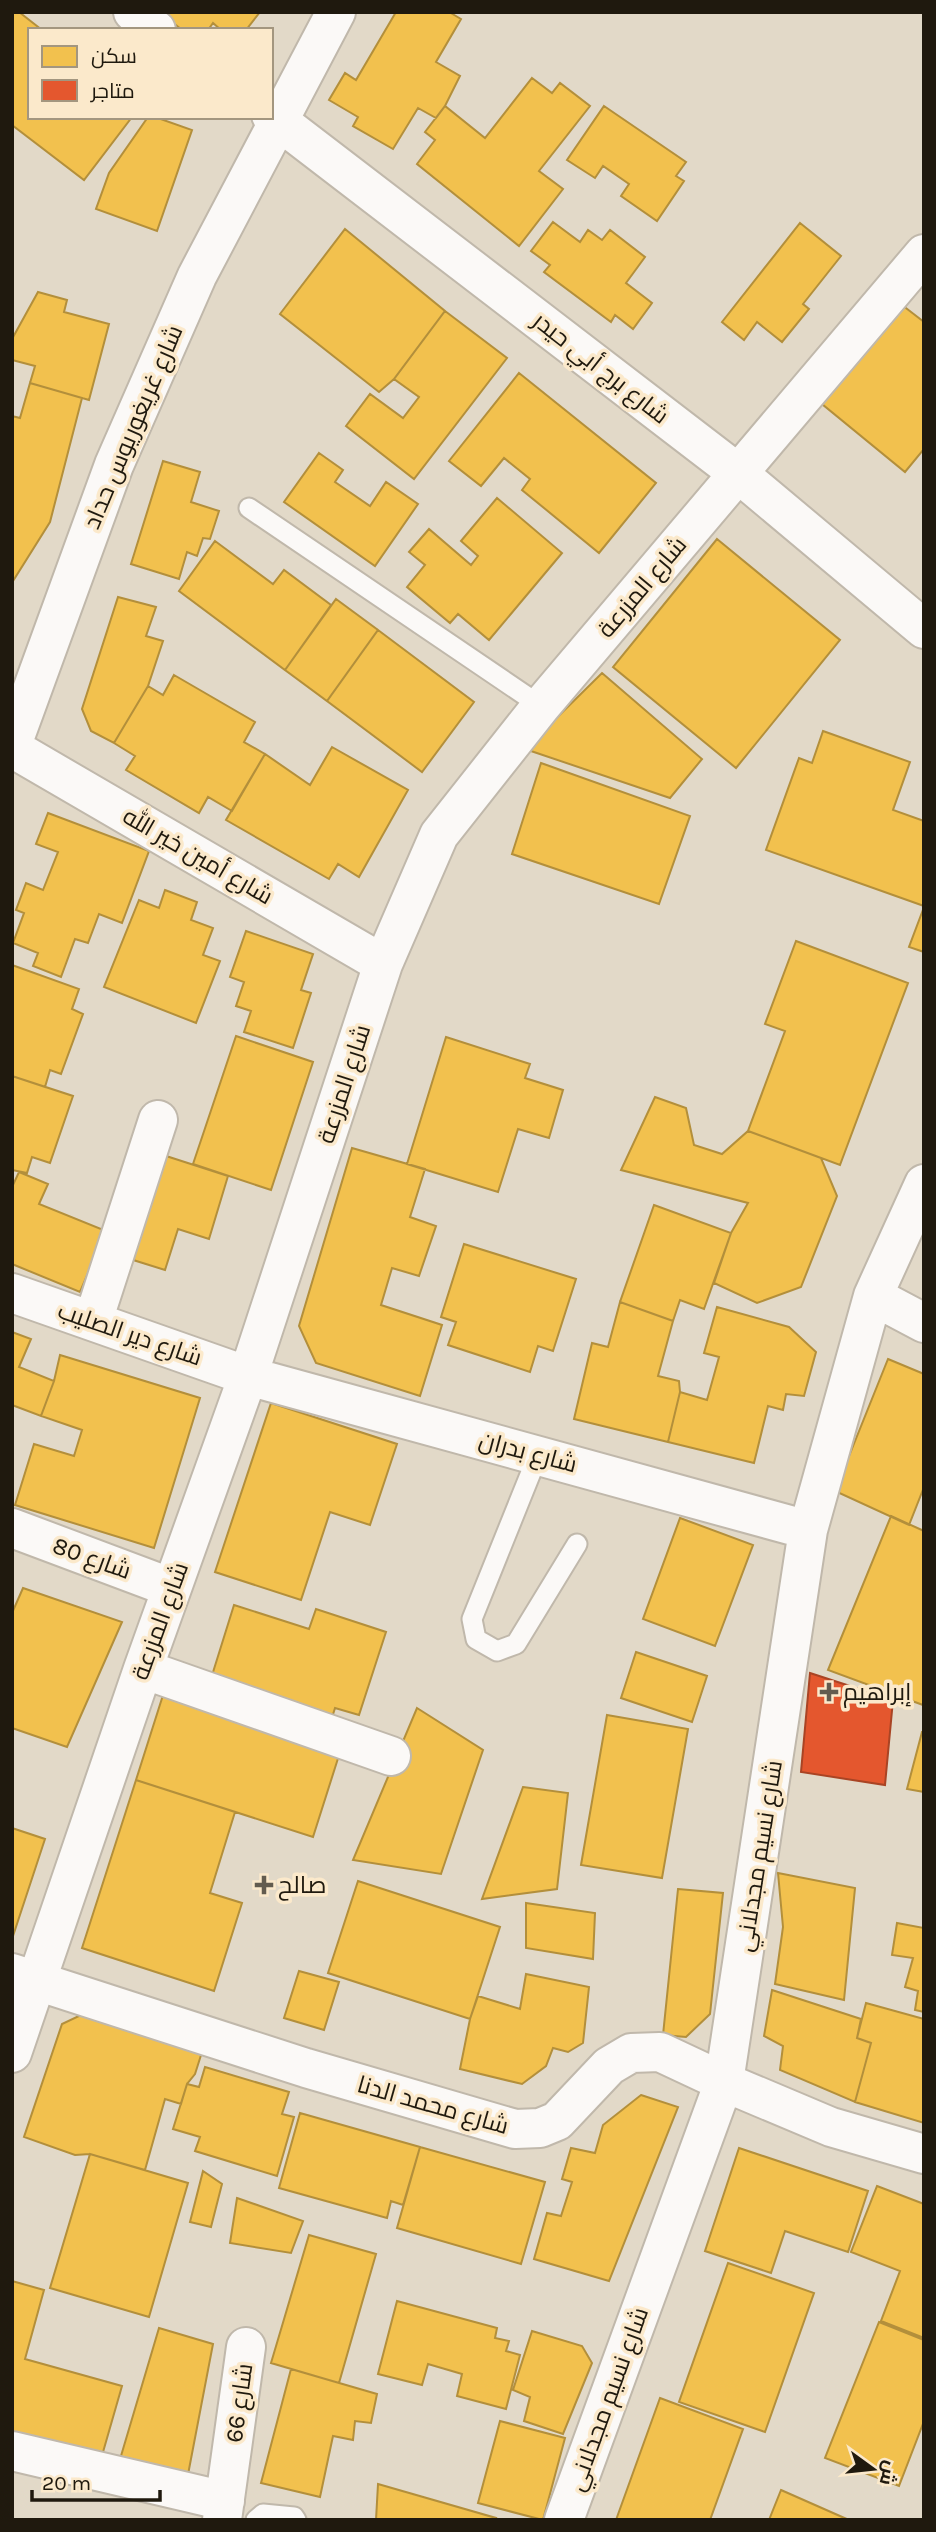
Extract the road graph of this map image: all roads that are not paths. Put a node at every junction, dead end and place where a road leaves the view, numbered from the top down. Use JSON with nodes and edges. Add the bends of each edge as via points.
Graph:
{"nodes":[{"id":1,"x":133,"y":12,"type":"edge"},
{"id":2,"x":337,"y":12,"type":"edge"},
{"id":3,"x":153,"y":28,"type":"edge"},
{"id":4,"x":276,"y":118,"type":"edge"},
{"id":5,"x":924,"y":254,"type":"edge"},
{"id":6,"x":739,"y":474,"type":"junction"},
{"id":7,"x":249,"y":508,"type":"dead end"},
{"id":8,"x":924,"y":629,"type":"edge"},
{"id":9,"x":541,"y":706,"type":"junction"},
{"id":10,"x":12,"y":747,"type":"edge"},
{"id":11,"x":383,"y":964,"type":"junction"},
{"id":12,"x":158,"y":1119,"type":"dead end"},
{"id":13,"x":924,"y":1184,"type":"edge"},
{"id":14,"x":12,"y":1293,"type":"edge"},
{"id":15,"x":873,"y":1296,"type":"junction"},
{"id":16,"x":93,"y":1321,"type":"junction"},
{"id":17,"x":924,"y":1324,"type":"edge"},
{"id":18,"x":248,"y":1376,"type":"junction"},
{"id":19,"x":538,"y":1455,"type":"junction"},
{"id":20,"x":12,"y":1528,"type":"edge"},
{"id":21,"x":808,"y":1530,"type":"junction"},
{"id":22,"x":577,"y":1544,"type":"dead end"},
{"id":23,"x":172,"y":1588,"type":"junction"},
{"id":24,"x":143,"y":1669,"type":"junction"},
{"id":25,"x":391,"y":1756,"type":"dead end"},
{"id":26,"x":24,"y":1976,"type":"edge"},
{"id":27,"x":12,"y":2053,"type":"edge"},
{"id":28,"x":724,"y":2082,"type":"junction"},
{"id":29,"x":924,"y":2154,"type":"edge"},
{"id":30,"x":246,"y":2347,"type":"dead end"},
{"id":31,"x":12,"y":2451,"type":"edge"},
{"id":32,"x":234,"y":2514,"type":"edge"},
{"id":33,"x":296,"y":2520,"type":"edge"},
{"id":34,"x":564,"y":2520,"type":"edge"}],
"edges":[{"from":1,"to":3,"type":"street"},
{"from":2,"to":4,"type":"street","name":"شارع غريغوريوس حداد"},
{"from":4,"to":6,"type":"street","name":"شارع برج أبي حيدر"},
{"from":4,"to":10,"type":"street","name":"شارع غريغوريوس حداد","via":[[197,276],[114,465]]},
{"from":5,"to":6,"type":"street","name":"شارع المزرعة"},
{"from":6,"to":8,"type":"street","name":"شارع برج أبي حيدر"},
{"from":6,"to":9,"type":"street","name":"شارع المزرعة"},
{"from":7,"to":9,"type":"lane"},
{"from":9,"to":11,"type":"street","name":"شارع المزرعة","via":[[439,835]]},
{"from":10,"to":11,"type":"street","name":"شارع أمين خير الله"},
{"from":11,"to":18,"type":"street","name":"شارع المزرعة"},
{"from":12,"to":16,"type":"street"},
{"from":13,"to":15,"type":"street","name":"شارع نسيم مجدلاني"},
{"from":14,"to":16,"type":"street","name":"شارع دير الصليب"},
{"from":15,"to":17,"type":"street"},
{"from":15,"to":21,"type":"street","name":"شارع نسيم مجدلاني"},
{"from":16,"to":18,"type":"street","name":"شارع دير الصليب"},
{"from":18,"to":19,"type":"street","name":"شارع بدران"},
{"from":18,"to":23,"type":"street","name":"شارع المزرعة"},
{"from":19,"to":21,"type":"street","name":"شارع بدران"},
{"from":19,"to":22,"type":"lane","via":[[472,1619],[476,1639],[497,1651],[516,1644]]},
{"from":20,"to":23,"type":"street","name":"شارع 80"},
{"from":21,"to":28,"type":"street","name":"شارع نسيم مجدلاني"},
{"from":23,"to":24,"type":"street","name":"شارع المزرعة"},
{"from":24,"to":25,"type":"street"},
{"from":24,"to":26,"type":"street","name":"شارع المزرعة"},
{"from":26,"to":27,"type":"street","name":"شارع المزرعة"},
{"from":26,"to":28,"type":"street","name":"شارع محمد الدنا","via":[[306,2068],[515,2129],[540,2128],[557,2121],[609,2066],[631,2053],[660,2052]]},
{"from":28,"to":29,"type":"street","name":"شارع محمد الدنا","via":[[831,2127]]},
{"from":28,"to":34,"type":"street","name":"شارع نسيم مجدلاني"},
{"from":30,"to":32,"type":"street","name":"شارع 66"},
{"from":31,"to":32,"type":"street"},
{"from":32,"to":33,"type":"lane"}]}
